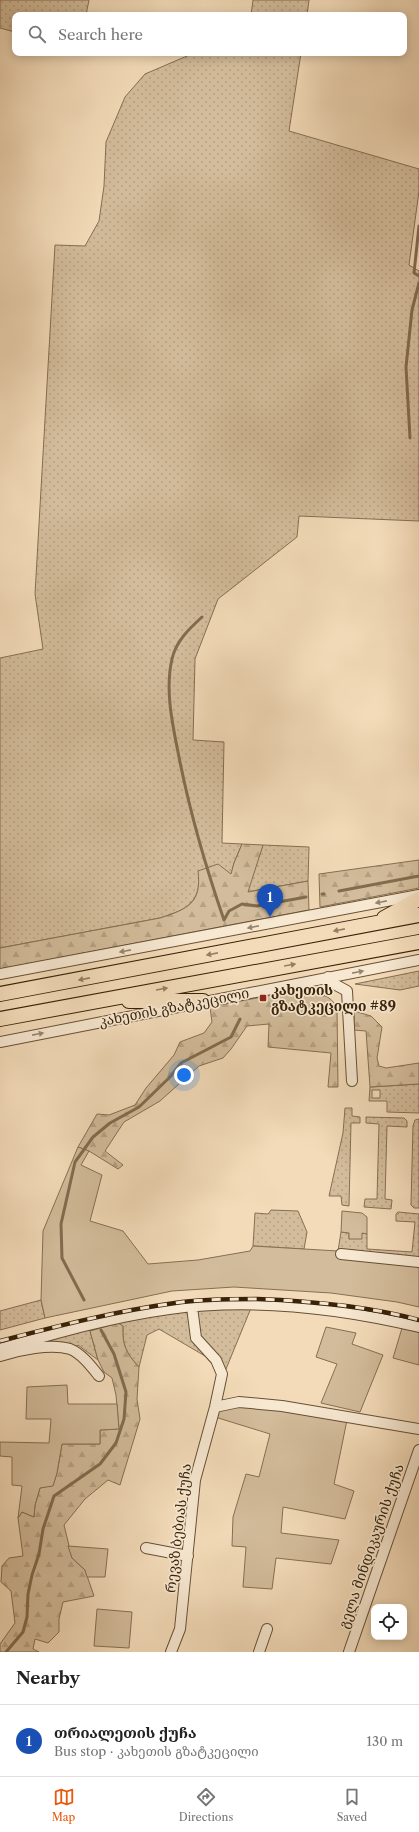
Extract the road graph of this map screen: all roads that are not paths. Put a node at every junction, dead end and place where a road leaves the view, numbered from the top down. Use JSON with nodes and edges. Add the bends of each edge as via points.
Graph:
{"nodes":[{"id":1,"x":419,"y":895,"type":"edge"},
{"id":2,"x":419,"y":899,"type":"edge"},
{"id":3,"x":419,"y":915,"type":"edge"},
{"id":4,"x":372,"y":924,"type":"junction"},
{"id":5,"x":419,"y":942,"type":"edge"},
{"id":6,"x":419,"y":960,"type":"edge"},
{"id":7,"x":0,"y":974,"type":"edge"},
{"id":8,"x":328,"y":977,"type":"junction"},
{"id":9,"x":0,"y":994,"type":"edge"},
{"id":10,"x":92,"y":1001,"type":"junction"},
{"id":11,"x":203,"y":1001,"type":"junction"},
{"id":12,"x":0,"y":1019,"type":"edge"},
{"id":13,"x":0,"y":1042,"type":"edge"},
{"id":14,"x":352,"y":1081,"type":"dead end"},
{"id":15,"x":341,"y":1254,"type":"dead end"},
{"id":16,"x":419,"y":1262,"type":"edge"},
{"id":17,"x":192,"y":1307,"type":"junction"},
{"id":18,"x":419,"y":1327,"type":"edge"},
{"id":19,"x":0,"y":1349,"type":"edge"},
{"id":20,"x":0,"y":1356,"type":"edge"},
{"id":21,"x":99,"y":1376,"type":"dead end"},
{"id":22,"x":215,"y":1407,"type":"junction"},
{"id":23,"x":419,"y":1428,"type":"edge"},
{"id":24,"x":419,"y":1450,"type":"edge"},
{"id":25,"x":146,"y":1548,"type":"dead end"},
{"id":26,"x":188,"y":1556,"type":"junction"},
{"id":27,"x":267,"y":1629,"type":"dead end"},
{"id":28,"x":171,"y":1652,"type":"edge"},
{"id":29,"x":259,"y":1652,"type":"edge"},
{"id":30,"x":348,"y":1652,"type":"edge"}],
"edges":[{"from":1,"to":7,"type":"street","one_way":true},
{"from":2,"to":4,"type":"highway"},
{"from":3,"to":4,"type":"highway"},
{"from":4,"to":9,"type":"highway","one_way":true},
{"from":10,"to":5,"type":"highway","name":"კახეთის გზატკეცილი","one_way":true},
{"from":8,"to":6,"type":"street","name":"კახეთის გზატკეცილი","one_way":true},
{"from":8,"to":11,"type":"street","name":"კახეთის გზატკეცილი"},
{"from":8,"to":14,"type":"street","via":[[347,991]]},
{"from":10,"to":11,"type":"highway"},
{"from":10,"to":12,"type":"highway","name":"კახეთის გზატკეცილი"},
{"from":13,"to":11,"type":"street","name":"კახეთის გზატკეცილი","one_way":true},
{"from":15,"to":16,"type":"street"},
{"from":17,"to":18,"type":"street","via":[[252,1305],[320,1309]]},
{"from":17,"to":19,"type":"street","via":[[125,1316]]},
{"from":17,"to":22,"type":"street","name":"რევაზ ბებიას ქუჩა","via":[[196,1338],[216,1360],[222,1374]]},
{"from":20,"to":21,"type":"street","via":[[34,1348],[70,1349],[87,1361]]},
{"from":22,"to":23,"type":"street","via":[[239,1402],[282,1406]]},
{"from":22,"to":26,"type":"street","name":"რევაზ ბებიას ქუჩა","via":[[195,1480]]},
{"from":24,"to":30,"type":"street","name":"გელა მინდიკაურის ქუჩა"},
{"from":25,"to":26,"type":"street"},
{"from":26,"to":28,"type":"street","name":"რევაზ ბებიას ქუჩა","via":[[180,1629]]},
{"from":27,"to":29,"type":"street"}]}
